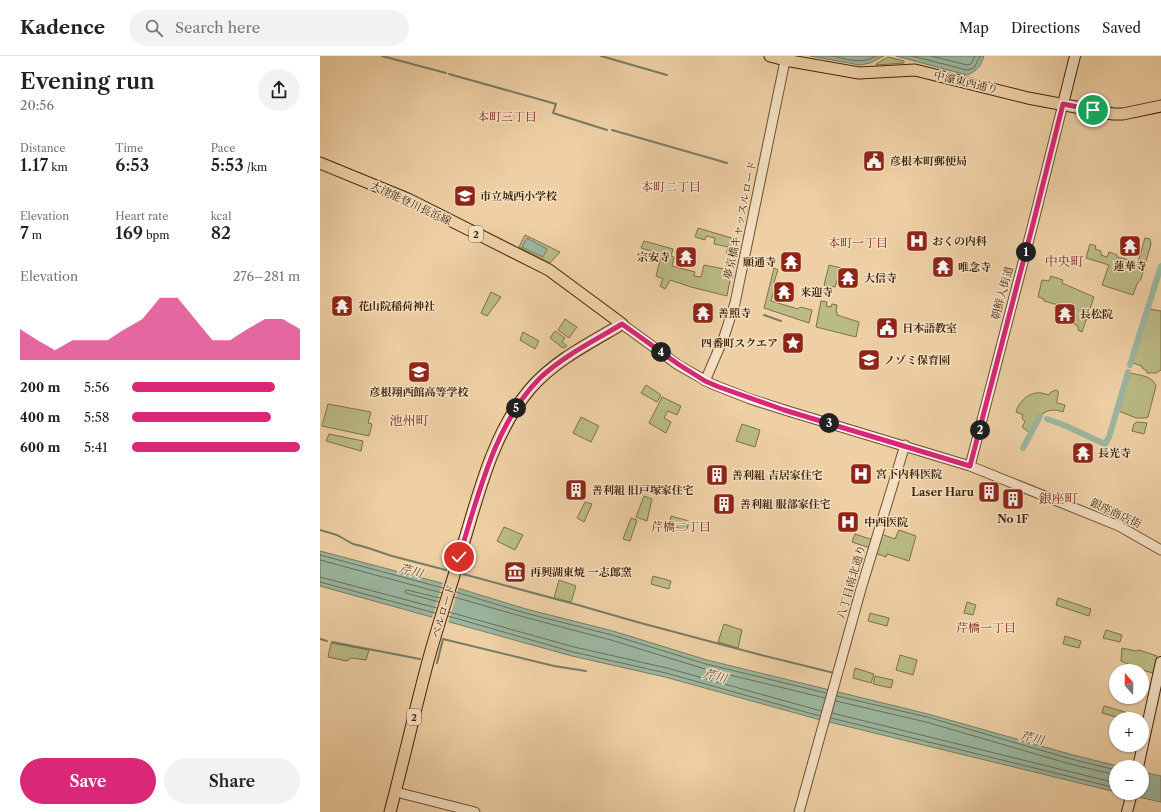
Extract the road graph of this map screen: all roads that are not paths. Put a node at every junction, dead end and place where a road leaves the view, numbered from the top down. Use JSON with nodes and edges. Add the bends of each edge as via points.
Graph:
{"nodes":[{"id":1,"x":770,"y":56,"type":"edge"},
{"id":2,"x":1075,"y":56,"type":"edge"},
{"id":3,"x":786,"y":58,"type":"edge"},
{"id":4,"x":1063,"y":104,"type":"junction"},
{"id":5,"x":1161,"y":106,"type":"edge"},
{"id":6,"x":320,"y":163,"type":"edge"},
{"id":7,"x":622,"y":324,"type":"junction"},
{"id":8,"x":705,"y":381,"type":"junction"},
{"id":9,"x":905,"y":445,"type":"junction"},
{"id":10,"x":970,"y":466,"type":"junction"},
{"id":11,"x":1161,"y":550,"type":"edge"},
{"id":12,"x":1161,"y":662,"type":"edge"},
{"id":13,"x":1140,"y":760,"type":"edge"},
{"id":14,"x":396,"y":792,"type":"junction"},
{"id":15,"x":1130,"y":800,"type":"edge"},
{"id":16,"x":390,"y":812,"type":"edge"},
{"id":17,"x":475,"y":812,"type":"edge"},
{"id":18,"x":799,"y":812,"type":"edge"},
{"id":19,"x":1127,"y":812,"type":"edge"}],
"edges":[{"from":1,"to":3,"type":"main road","name":"中濠東西通り"},
{"from":2,"to":4,"type":"main road"},
{"from":3,"to":4,"type":"main road","name":"中濠東西通り","via":[[859,73],[915,70]]},
{"from":3,"to":8,"type":"street","name":"夢京橋キャッスルロード","via":[[735,303]]},
{"from":4,"to":5,"type":"main road","name":"中濠東西通り","via":[[1118,114]]},
{"from":4,"to":10,"type":"street","name":"朝鮮人街道"},
{"from":6,"to":7,"type":"main road","name":"大津能登川長浜線","number":"2","via":[[408,199],[549,270]]},
{"from":7,"to":8,"type":"street","name":"銀座商店街"},
{"from":7,"to":14,"type":"main road","name":"ベルロード","number":"2","via":[[556,365],[532,387],[502,432],[486,474],[440,622]]},
{"from":8,"to":9,"type":"street","name":"銀座商店街","via":[[784,410]]},
{"from":9,"to":10,"type":"street","name":"銀座商店街"},
{"from":9,"to":18,"type":"street","name":"八丁目南北通り","via":[[834,683]]},
{"from":10,"to":11,"type":"street","name":"銀座商店街","via":[[1119,526]]},
{"from":12,"to":13,"type":"main road"},
{"from":14,"to":16,"type":"main road","name":"ベルロード","number":"2"},
{"from":14,"to":17,"type":"street"},
{"from":15,"to":19,"type":"main road"}]}
